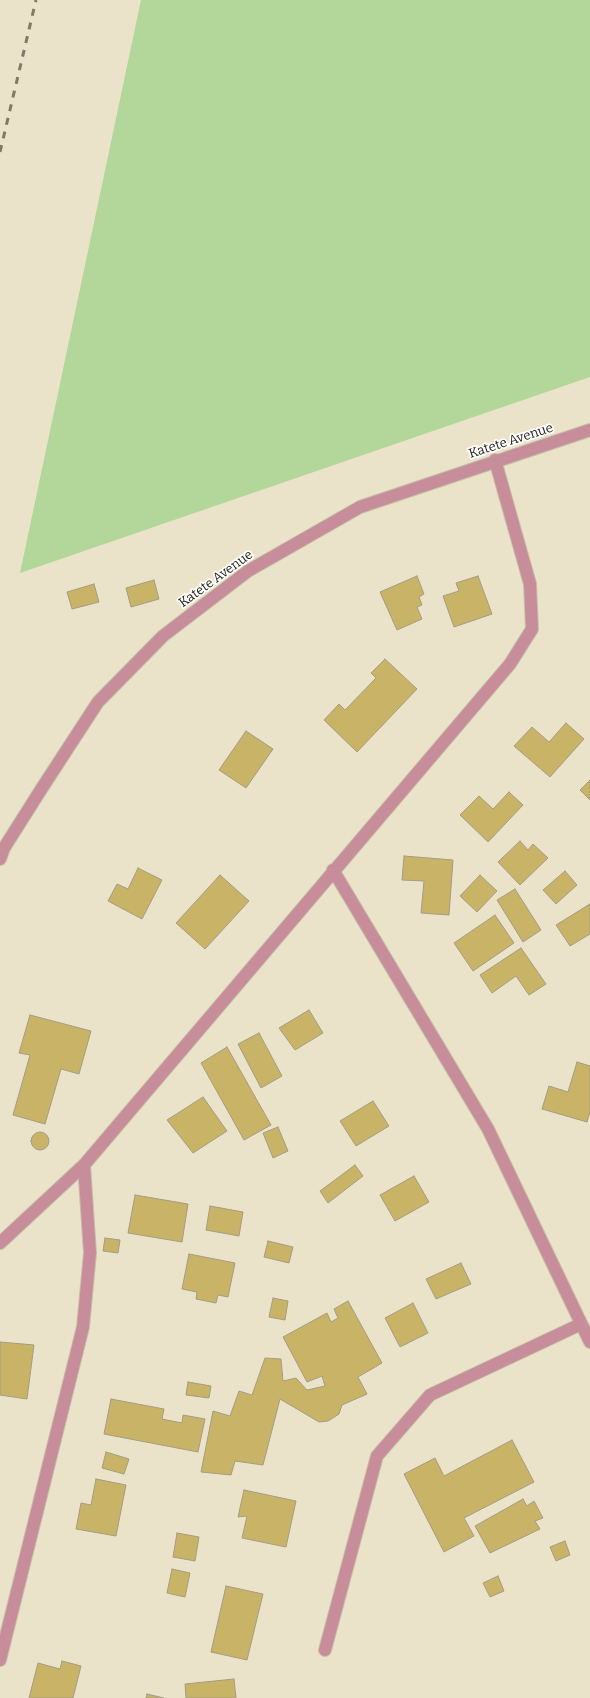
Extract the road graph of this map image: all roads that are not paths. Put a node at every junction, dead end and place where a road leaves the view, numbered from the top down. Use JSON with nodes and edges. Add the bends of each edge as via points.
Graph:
{"nodes":[{"id":1,"x":590,"y":430,"type":"edge"},
{"id":2,"x":495,"y":460,"type":"junction"},
{"id":3,"x":0,"y":859,"type":"edge"},
{"id":4,"x":333,"y":870,"type":"junction"},
{"id":5,"x":84,"y":1165,"type":"junction"},
{"id":6,"x":0,"y":1243,"type":"edge"},
{"id":7,"x":581,"y":1324,"type":"junction"},
{"id":8,"x":590,"y":1342,"type":"edge"},
{"id":9,"x":325,"y":1650,"type":"dead end"},
{"id":10,"x":0,"y":1660,"type":"edge"}],
"edges":[{"from":1,"to":2,"type":"street","name":"Katete Avenue"},
{"from":2,"to":3,"type":"street","name":"Katete Avenue","via":[[360,507],[248,571],[163,636],[98,702],[4,848]]},
{"from":2,"to":4,"type":"street","via":[[530,584],[532,629],[510,664]]},
{"from":4,"to":5,"type":"street"},
{"from":4,"to":7,"type":"street","via":[[488,1129]]},
{"from":5,"to":6,"type":"street"},
{"from":5,"to":10,"type":"street","via":[[90,1253],[83,1327]]},
{"from":7,"to":8,"type":"street"},
{"from":7,"to":9,"type":"street","via":[[430,1395],[377,1456]]}]}
